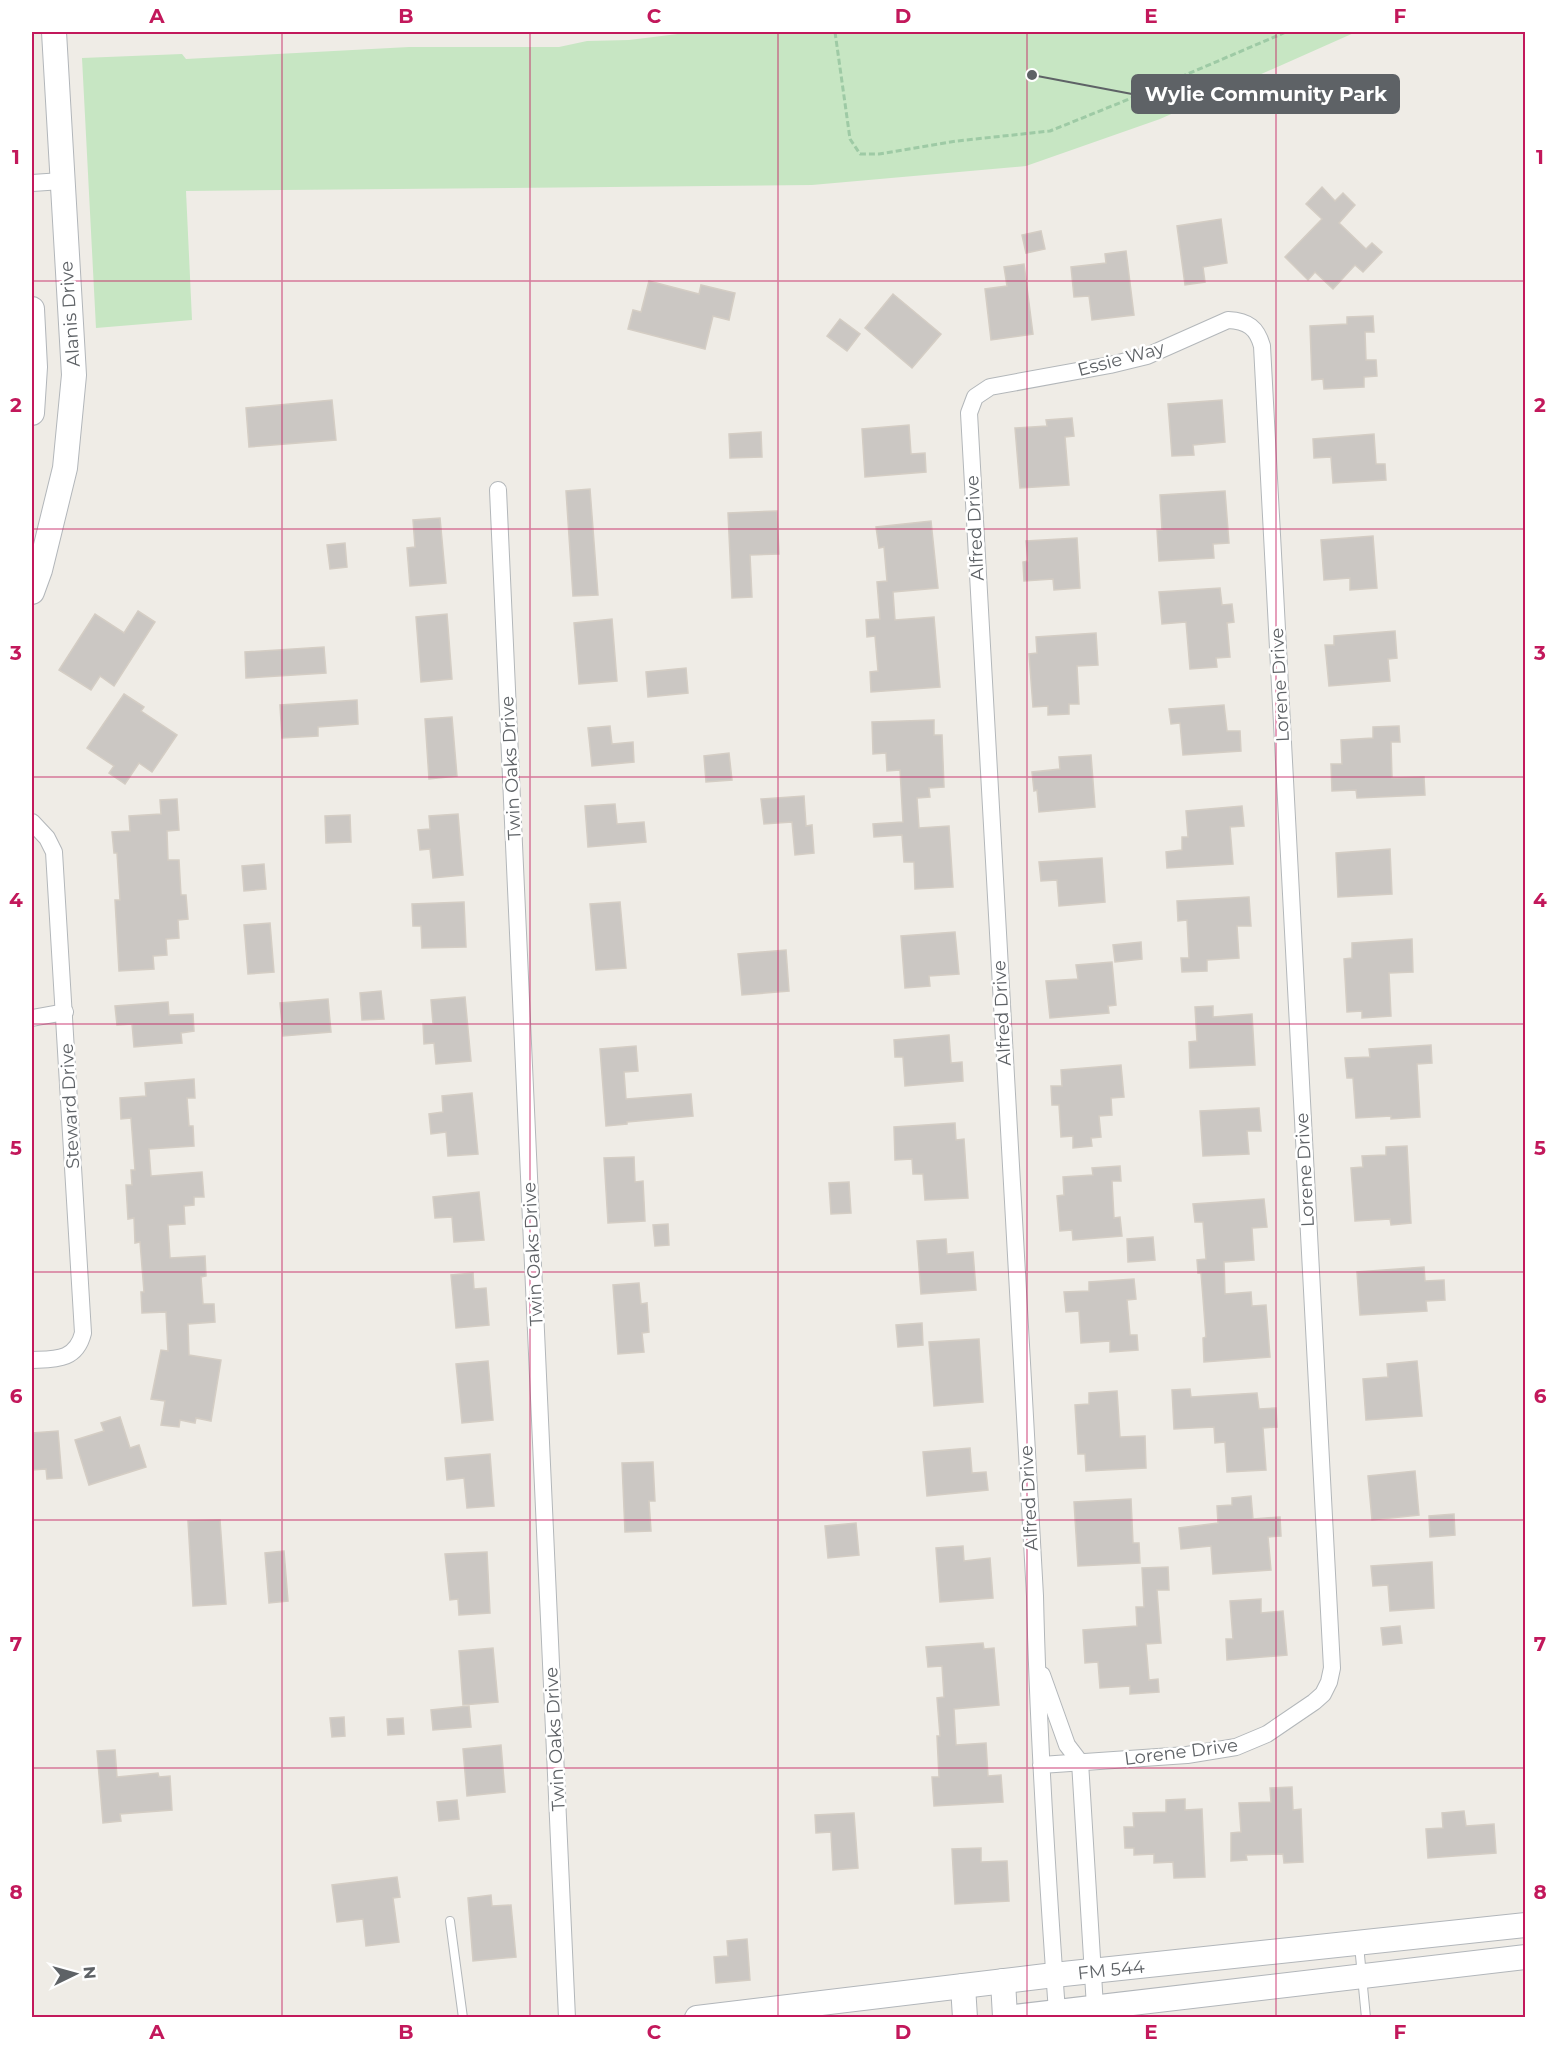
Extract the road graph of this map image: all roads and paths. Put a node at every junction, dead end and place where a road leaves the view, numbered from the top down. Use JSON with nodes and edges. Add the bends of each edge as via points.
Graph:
{"nodes":[{"id":1,"x":54,"y":32,"type":"edge"},
{"id":2,"x":835,"y":32,"type":"edge"},
{"id":3,"x":1286,"y":32,"type":"edge"},
{"id":4,"x":62,"y":181,"type":"junction"},
{"id":5,"x":32,"y":183,"type":"edge"},
{"id":6,"x":32,"y":309,"type":"edge"},
{"id":7,"x":1262,"y":346,"type":"joint"},
{"id":8,"x":998,"y":385,"type":"joint"},
{"id":9,"x":32,"y":413,"type":"edge"},
{"id":10,"x":498,"y":490,"type":"dead end"},
{"id":11,"x":32,"y":592,"type":"edge"},
{"id":12,"x":32,"y":822,"type":"edge"},
{"id":13,"x":65,"y":1012,"type":"junction"},
{"id":14,"x":32,"y":1018,"type":"edge"},
{"id":15,"x":32,"y":1360,"type":"edge"},
{"id":16,"x":1036,"y":1657,"type":"junction"},
{"id":17,"x":1080,"y":1762,"type":"junction"},
{"id":18,"x":1041,"y":1765,"type":"junction"},
{"id":19,"x":450,"y":1921,"type":"dead end"},
{"id":20,"x":1526,"y":1925,"type":"edge"},
{"id":21,"x":1359,"y":1944,"type":"junction"},
{"id":22,"x":1526,"y":1957,"type":"edge"},
{"id":23,"x":1092,"y":1972,"type":"junction"},
{"id":24,"x":1054,"y":1975,"type":"junction"},
{"id":25,"x":1362,"y":1976,"type":"junction"},
{"id":26,"x":1003,"y":1982,"type":"junction"},
{"id":27,"x":963,"y":1986,"type":"junction"},
{"id":28,"x":1095,"y":2007,"type":"junction"},
{"id":29,"x":1057,"y":2012,"type":"junction"},
{"id":30,"x":463,"y":2018,"type":"edge"},
{"id":31,"x":567,"y":2018,"type":"edge"},
{"id":32,"x":697,"y":2018,"type":"edge"},
{"id":33,"x":965,"y":2018,"type":"edge"},
{"id":34,"x":1005,"y":2018,"type":"edge"},
{"id":35,"x":1366,"y":2018,"type":"edge"}],
"edges":[{"from":1,"to":4,"type":"main road","name":"Alanis Drive"},
{"from":2,"to":3,"type":"path","via":[[850,140],[860,154],[879,154],[1050,130]]},
{"from":4,"to":5,"type":"street"},
{"from":4,"to":11,"type":"main road","name":"Alanis Drive","via":[[74,375],[65,468]]},
{"from":6,"to":9,"type":"main road"},
{"from":7,"to":8,"type":"street","name":"Essie Way","via":[[1251,325],[1228,320],[1147,356]]},
{"from":7,"to":17,"type":"street","name":"Lorene Drive","via":[[1332,1668],[1323,1694],[1287,1722],[1248,1743],[1195,1754]]},
{"from":8,"to":16,"type":"street","name":"Alfred Drive","via":[[975,397],[969,412]]},
{"from":10,"to":31,"type":"street","name":"Twin Oaks Drive"},
{"from":12,"to":13,"type":"street","name":"Steward Drive","via":[[54,852]]},
{"from":13,"to":14,"type":"street"},
{"from":13,"to":15,"type":"street","name":"Steward Drive","via":[[83,1333],[69,1354]]},
{"from":16,"to":17,"type":"street","name":"Alfred Drive","via":[[1058,1724]]},
{"from":16,"to":18,"type":"street","name":"Alfred Drive"},
{"from":17,"to":18,"type":"street","name":"Lorene Drive"},
{"from":17,"to":23,"type":"street"},
{"from":18,"to":24,"type":"street","name":"Alfred Drive"},
{"from":19,"to":30,"type":"lane"},
{"from":20,"to":21,"type":"main road","name":"FM 544"},
{"from":21,"to":23,"type":"main road","name":"FM 544"},
{"from":21,"to":25,"type":"lane"},
{"from":22,"to":25,"type":"main road","name":"FM 544"},
{"from":23,"to":24,"type":"main road","name":"FM 544"},
{"from":23,"to":28,"type":"street"},
{"from":24,"to":26,"type":"main road","name":"FM 544"},
{"from":24,"to":29,"type":"street","name":"Alfred Drive"},
{"from":25,"to":28,"type":"main road","name":"FM 544"},
{"from":25,"to":35,"type":"lane"},
{"from":26,"to":27,"type":"main road","name":"FM 544"},
{"from":26,"to":34,"type":"main road"},
{"from":27,"to":32,"type":"main road","name":"FM 544"},
{"from":27,"to":33,"type":"main road"},
{"from":28,"to":29,"type":"main road","name":"FM 544"},
{"from":29,"to":34,"type":"main road","name":"FM 544"}]}
